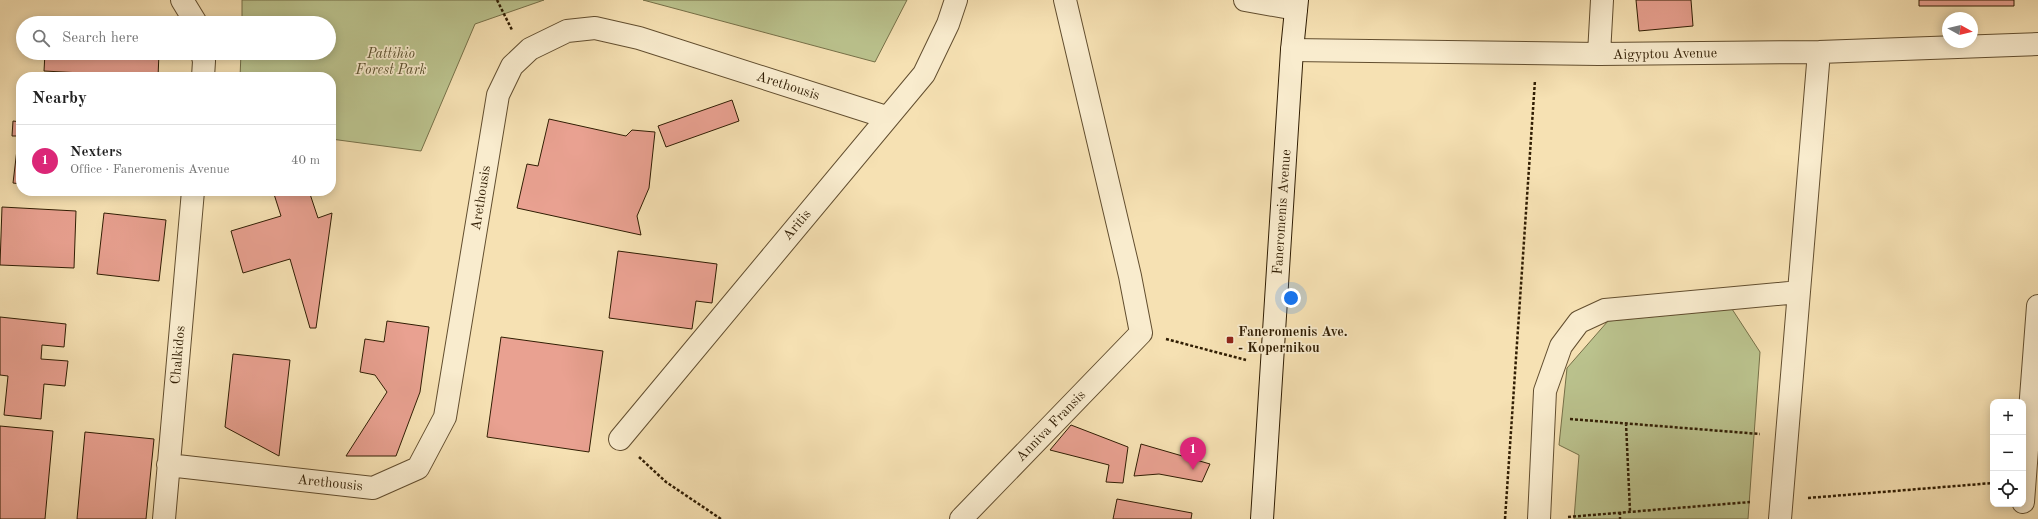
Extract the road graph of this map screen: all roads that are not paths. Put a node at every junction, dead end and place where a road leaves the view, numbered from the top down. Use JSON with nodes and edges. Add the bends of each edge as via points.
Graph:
{"nodes":[{"id":1,"x":182,"y":0,"type":"edge"},
{"id":2,"x":956,"y":0,"type":"edge"},
{"id":3,"x":1065,"y":0,"type":"edge"},
{"id":4,"x":1245,"y":0,"type":"edge"},
{"id":5,"x":1602,"y":0,"type":"edge"},
{"id":6,"x":1297,"y":4,"type":"edge"},
{"id":7,"x":192,"y":16,"type":"edge"},
{"id":8,"x":2038,"y":44,"type":"edge"},
{"id":9,"x":1292,"y":50,"type":"junction"},
{"id":10,"x":1819,"y":52,"type":"junction"},
{"id":11,"x":1599,"y":54,"type":"junction"},
{"id":12,"x":204,"y":60,"type":"edge"},
{"id":13,"x":203,"y":72,"type":"edge"},
{"id":14,"x":886,"y":117,"type":"junction"},
{"id":15,"x":193,"y":196,"type":"edge"},
{"id":16,"x":1799,"y":292,"type":"junction"},
{"id":17,"x":2038,"y":306,"type":"edge"},
{"id":18,"x":620,"y":439,"type":"road end"},
{"id":19,"x":168,"y":465,"type":"junction"},
{"id":20,"x":2025,"y":471,"type":"edge"},
{"id":21,"x":2023,"y":507,"type":"edge"},
{"id":22,"x":1781,"y":509,"type":"edge"},
{"id":23,"x":164,"y":519,"type":"edge"},
{"id":24,"x":961,"y":519,"type":"edge"},
{"id":25,"x":1262,"y":519,"type":"edge"},
{"id":26,"x":1539,"y":519,"type":"edge"},
{"id":27,"x":2022,"y":519,"type":"edge"}],
"edges":[{"from":1,"to":7,"type":"street"},
{"from":2,"to":14,"type":"street","name":"Aritis","via":[[948,24],[924,74]]},
{"from":3,"to":24,"type":"street","name":"Anniva Fransis","via":[[1141,333]]},
{"from":4,"to":6,"type":"street"},
{"from":5,"to":11,"type":"street"},
{"from":6,"to":9,"type":"street","name":"Faneromenis Avenue"},
{"from":8,"to":10,"type":"street","name":"Aigyptou Avenue"},
{"from":9,"to":11,"type":"street","name":"Aigyptou Avenue"},
{"from":9,"to":25,"type":"street","name":"Faneromenis Avenue"},
{"from":10,"to":11,"type":"street","name":"Aigyptou Avenue"},
{"from":10,"to":16,"type":"street"},
{"from":12,"to":13,"type":"street"},
{"from":14,"to":18,"type":"street","name":"Aritis"},
{"from":14,"to":19,"type":"street","name":"Arethousis","via":[[639,38],[596,28],[568,31],[530,49],[512,66],[498,95],[445,417],[418,468],[374,488]]},
{"from":15,"to":19,"type":"street","name":"Chalkidos"},
{"from":16,"to":22,"type":"street"},
{"from":16,"to":26,"type":"street","via":[[1605,310],[1579,322],[1561,346],[1545,391]]},
{"from":17,"to":20,"type":"street"},
{"from":19,"to":23,"type":"street","name":"Chalkidos"},
{"from":21,"to":27,"type":"street"}]}
